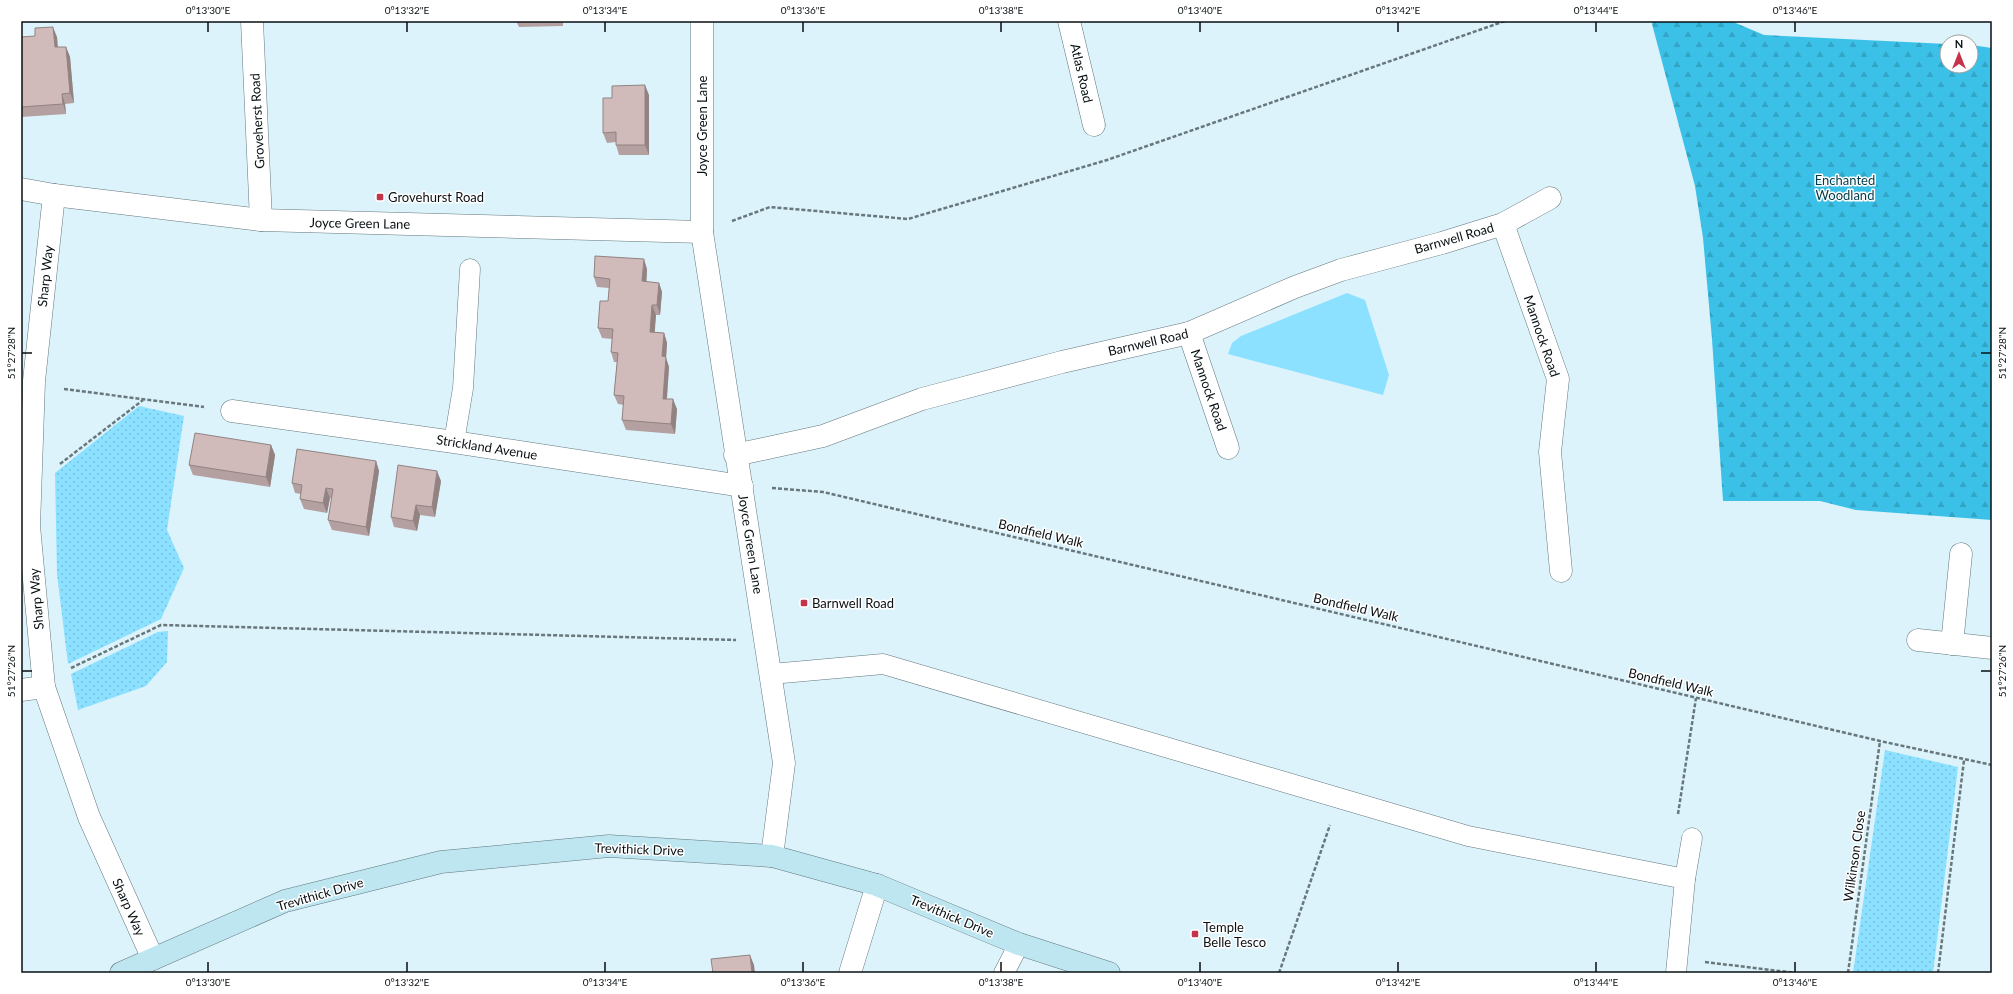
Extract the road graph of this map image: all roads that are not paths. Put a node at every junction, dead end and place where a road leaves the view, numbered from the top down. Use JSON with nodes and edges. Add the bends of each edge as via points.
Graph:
{"nodes":[{"id":1,"x":252,"y":21,"type":"edge"},
{"id":2,"x":702,"y":21,"type":"edge"},
{"id":3,"x":1069,"y":21,"type":"edge"},
{"id":4,"x":1094,"y":125,"type":"dead end"},
{"id":5,"x":21,"y":189,"type":"edge"},
{"id":6,"x":54,"y":195,"type":"junction"},
{"id":7,"x":1550,"y":198,"type":"dead end"},
{"id":8,"x":261,"y":220,"type":"junction"},
{"id":9,"x":1503,"y":224,"type":"junction"},
{"id":10,"x":702,"y":232,"type":"junction"},
{"id":11,"x":470,"y":269,"type":"dead end"},
{"id":12,"x":1189,"y":333,"type":"junction"},
{"id":13,"x":27,"y":380,"type":"edge"},
{"id":14,"x":232,"y":411,"type":"road end"},
{"id":15,"x":454,"y":442,"type":"junction"},
{"id":16,"x":1228,"y":448,"type":"dead end"},
{"id":17,"x":735,"y":455,"type":"junction"},
{"id":18,"x":742,"y":486,"type":"junction"},
{"id":19,"x":1961,"y":554,"type":"dead end"},
{"id":20,"x":1561,"y":571,"type":"dead end"},
{"id":21,"x":1918,"y":640,"type":"dead end"},
{"id":22,"x":1952,"y":644,"type":"junction"},
{"id":23,"x":1992,"y":648,"type":"edge"},
{"id":24,"x":771,"y":674,"type":"junction"},
{"id":25,"x":44,"y":687,"type":"junction"},
{"id":26,"x":21,"y":690,"type":"edge"},
{"id":27,"x":1692,"y":838,"type":"road end"},
{"id":28,"x":772,"y":856,"type":"junction"},
{"id":29,"x":1685,"y":879,"type":"junction"},
{"id":30,"x":877,"y":885,"type":"junction"},
{"id":31,"x":1018,"y":944,"type":"junction"},
{"id":32,"x":152,"y":959,"type":"junction"},
{"id":33,"x":1676,"y":966,"type":"edge"},
{"id":34,"x":121,"y":973,"type":"edge"},
{"id":35,"x":850,"y":973,"type":"edge"},
{"id":36,"x":1004,"y":973,"type":"edge"},
{"id":37,"x":1109,"y":973,"type":"edge"}],
"edges":[{"from":1,"to":8,"type":"street","name":"Groveherst Road"},
{"from":2,"to":10,"type":"street","name":"Joyce Green Lane"},
{"from":3,"to":4,"type":"street","name":"Atlas Road"},
{"from":5,"to":6,"type":"street","name":"Joyce Green Lane"},
{"from":6,"to":8,"type":"street","name":"Joyce Green Lane"},
{"from":6,"to":13,"type":"street","name":"Sharp Way"},
{"from":7,"to":9,"type":"street","name":"Barnwell Road"},
{"from":8,"to":10,"type":"street","name":"Joyce Green Lane"},
{"from":9,"to":12,"type":"street","name":"Barnwell Road","via":[[1341,270]]},
{"from":9,"to":20,"type":"street","name":"Mannock Road","via":[[1558,379],[1550,452]]},
{"from":10,"to":17,"type":"street","name":"Joyce Green Lane"},
{"from":11,"to":15,"type":"lane","via":[[463,388]]},
{"from":12,"to":16,"type":"street","name":"Mannock Road"},
{"from":12,"to":17,"type":"street","name":"Barnwell Road","via":[[1062,362],[930,397],[823,436]]},
{"from":13,"to":25,"type":"street","name":"Sharp Way","via":[[29,526]]},
{"from":14,"to":15,"type":"street","name":"Strickland Avenue"},
{"from":15,"to":18,"type":"street","name":"Strickland Avenue"},
{"from":17,"to":18,"type":"street","name":"Joyce Green Lane"},
{"from":18,"to":24,"type":"street","name":"Joyce Green Lane"},
{"from":19,"to":22,"type":"street"},
{"from":21,"to":22,"type":"street"},
{"from":22,"to":23,"type":"street"},
{"from":24,"to":28,"type":"street","name":"Joyce Green Lane","via":[[784,763]]},
{"from":24,"to":29,"type":"lane","via":[[883,664],[1468,836]]},
{"from":25,"to":26,"type":"street"},
{"from":25,"to":32,"type":"street","name":"Sharp Way","via":[[89,817]]},
{"from":27,"to":29,"type":"lane"},
{"from":28,"to":30,"type":"street","name":"Trevithick Drive"},
{"from":28,"to":32,"type":"street","name":"Trevithick Drive","via":[[610,846],[441,862],[285,901]]},
{"from":29,"to":33,"type":"lane"},
{"from":30,"to":31,"type":"street","name":"Trevithick Drive"},
{"from":30,"to":35,"type":"street"},
{"from":31,"to":36,"type":"lane"},
{"from":31,"to":37,"type":"street","name":"Trevithick Drive"},
{"from":32,"to":34,"type":"street","name":"Trevithick Drive"}]}
